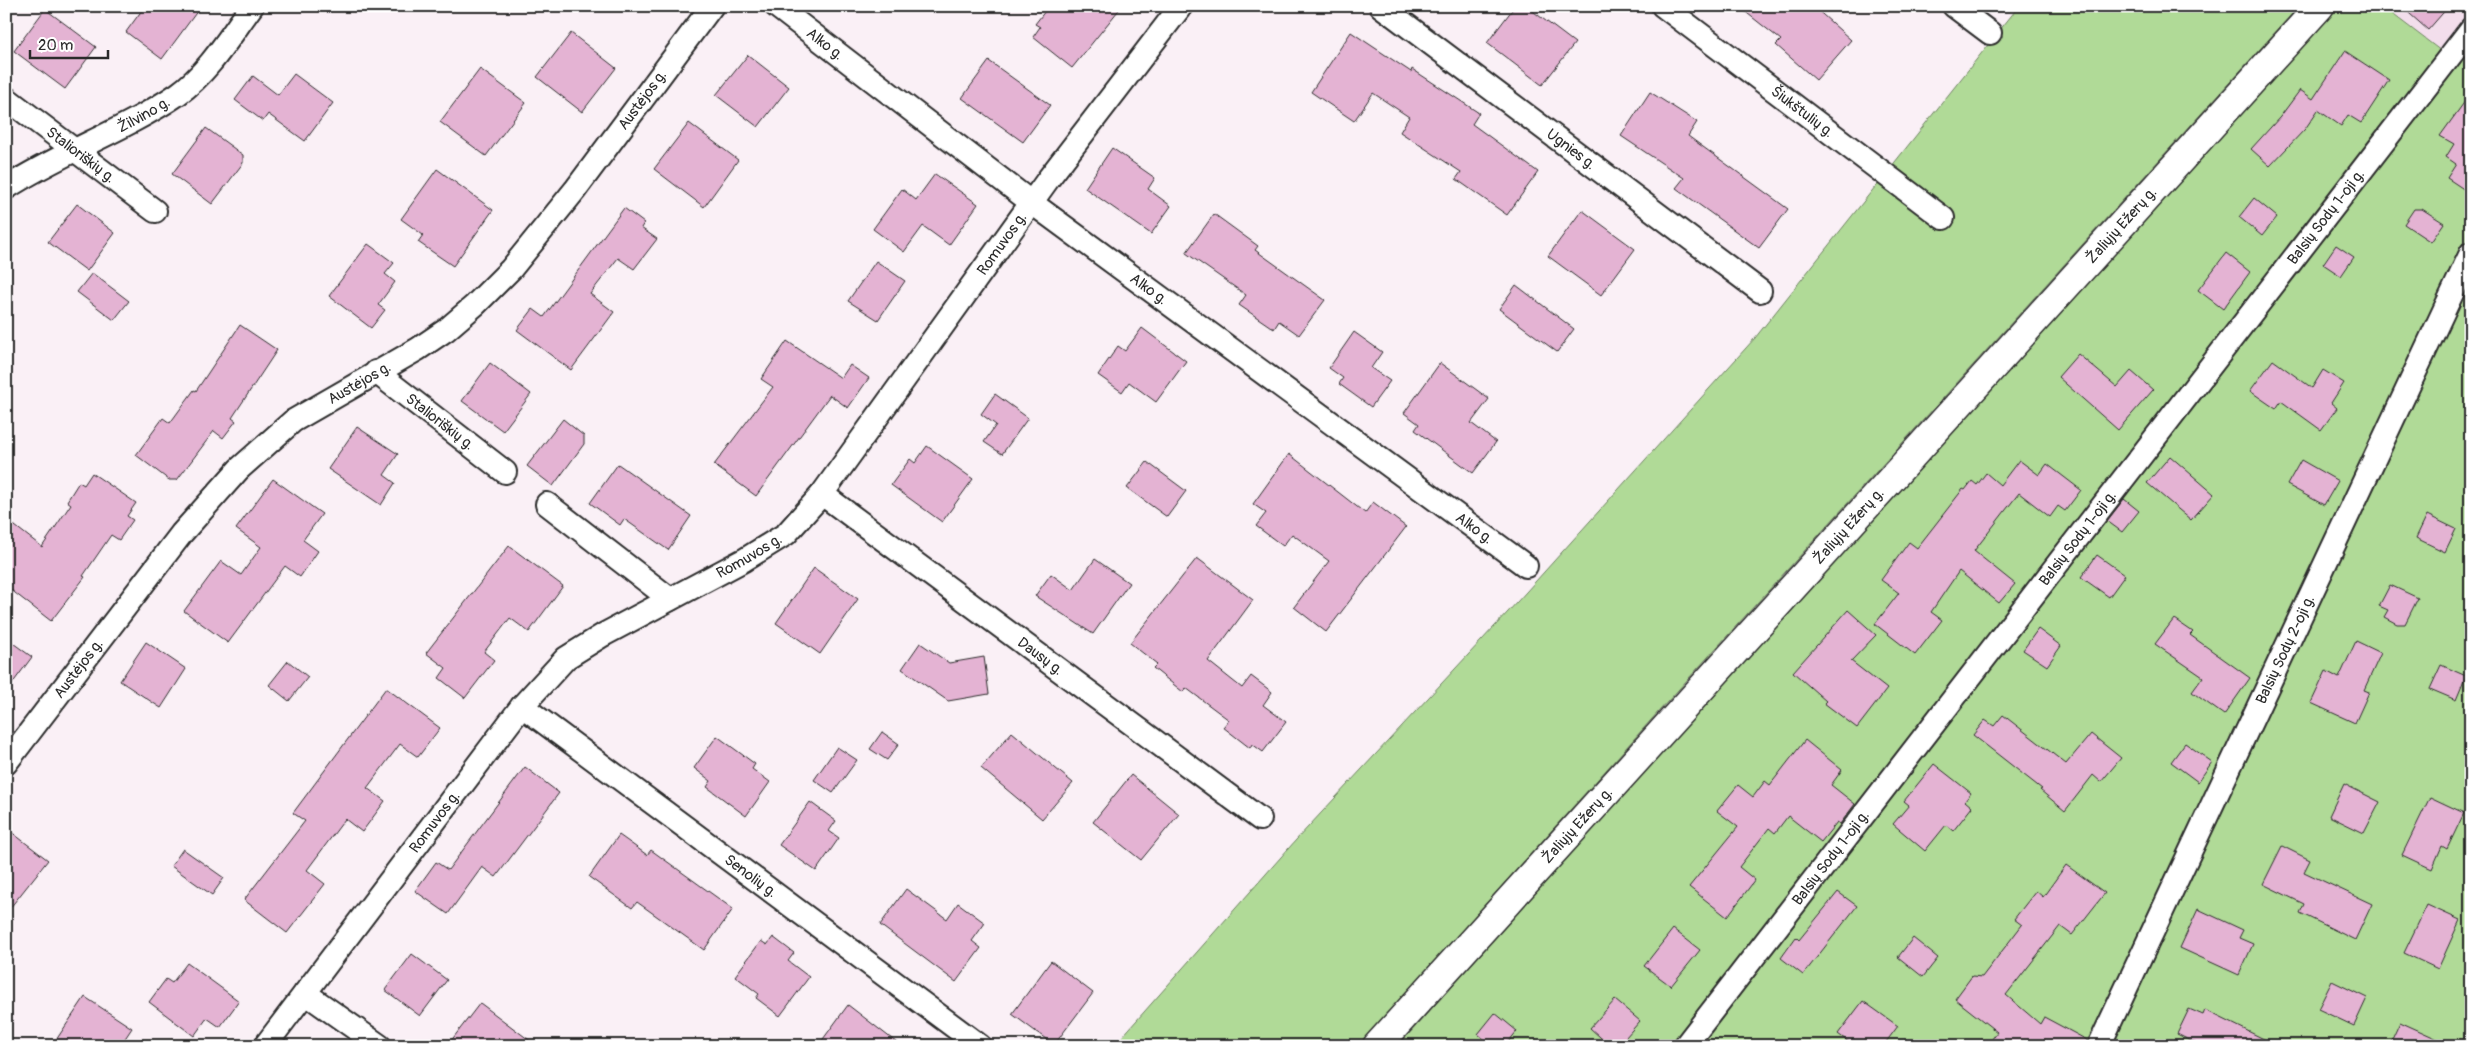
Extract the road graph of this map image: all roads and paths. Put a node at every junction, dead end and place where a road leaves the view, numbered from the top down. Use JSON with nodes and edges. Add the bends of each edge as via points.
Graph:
{"nodes":[{"id":1,"x":252,"y":6,"type":"edge"},
{"id":2,"x":712,"y":6,"type":"edge"},
{"id":3,"x":776,"y":6,"type":"edge"},
{"id":4,"x":1181,"y":6,"type":"edge"},
{"id":5,"x":1381,"y":6,"type":"edge"},
{"id":6,"x":1663,"y":6,"type":"edge"},
{"id":7,"x":1954,"y":6,"type":"edge"},
{"id":8,"x":2320,"y":6,"type":"edge"},
{"id":9,"x":2471,"y":29,"type":"edge"},
{"id":10,"x":1990,"y":33,"type":"dead end"},
{"id":11,"x":6,"y":98,"type":"edge"},
{"id":12,"x":74,"y":151,"type":"junction"},
{"id":13,"x":6,"y":188,"type":"edge"},
{"id":14,"x":1032,"y":202,"type":"junction"},
{"id":15,"x":155,"y":210,"type":"dead end"},
{"id":16,"x":1943,"y":218,"type":"dead end"},
{"id":17,"x":2471,"y":253,"type":"edge"},
{"id":18,"x":1760,"y":291,"type":"dead end"},
{"id":19,"x":376,"y":372,"type":"junction"},
{"id":20,"x":505,"y":472,"type":"dead end"},
{"id":21,"x":822,"y":494,"type":"junction"},
{"id":22,"x":546,"y":504,"type":"dead end"},
{"id":23,"x":1526,"y":566,"type":"dead end"},
{"id":24,"x":670,"y":599,"type":"junction"},
{"id":25,"x":522,"y":706,"type":"junction"},
{"id":26,"x":6,"y":762,"type":"edge"},
{"id":27,"x":1260,"y":818,"type":"dead end"},
{"id":28,"x":305,"y":993,"type":"junction"},
{"id":29,"x":265,"y":1046,"type":"edge"},
{"id":30,"x":380,"y":1046,"type":"edge"},
{"id":31,"x":980,"y":1046,"type":"edge"},
{"id":32,"x":1378,"y":1046,"type":"edge"},
{"id":33,"x":1685,"y":1046,"type":"edge"},
{"id":34,"x":2099,"y":1046,"type":"edge"}],
"edges":[{"from":1,"to":12,"type":"street","name":"Žilvino g.","via":[[206,68],[179,93]]},
{"from":2,"to":19,"type":"street","name":"Austėjos g.","via":[[575,190],[511,269],[446,330]]},
{"from":3,"to":14,"type":"street","name":"Alko g."},
{"from":4,"to":14,"type":"street","name":"Romuvos g."},
{"from":5,"to":18,"type":"street","name":"Ugnies g."},
{"from":6,"to":16,"type":"street","name":"Šiukštulių g."},
{"from":7,"to":10,"type":"street"},
{"from":8,"to":32,"type":"main road","name":"Žaliųjų Ežerų g."},
{"from":9,"to":33,"type":"street","name":"Balsių Sodų 1-oji g."},
{"from":11,"to":12,"type":"street","name":"Stalioriškių g."},
{"from":12,"to":13,"type":"street","name":"Žilvino g."},
{"from":12,"to":15,"type":"street","name":"Stalioriškių g."},
{"from":14,"to":21,"type":"street","name":"Romuvos g."},
{"from":14,"to":23,"type":"street","name":"Alko g."},
{"from":17,"to":34,"type":"street","name":"Balsių Sodų 2-oji g."},
{"from":19,"to":20,"type":"street","name":"Stalioriškių g."},
{"from":19,"to":26,"type":"street","name":"Austėjos g.","via":[[293,421],[239,469],[182,533]]},
{"from":21,"to":24,"type":"street","name":"Romuvos g.","via":[[786,534]]},
{"from":21,"to":27,"type":"street","name":"Dausų g."},
{"from":22,"to":24,"type":"street"},
{"from":24,"to":25,"type":"street","name":"Romuvos g.","via":[[566,658]]},
{"from":25,"to":28,"type":"street","name":"Romuvos g."},
{"from":25,"to":31,"type":"street","name":"Senolių g."},
{"from":28,"to":29,"type":"street","name":"Romuvos g."},
{"from":28,"to":30,"type":"street"}]}
